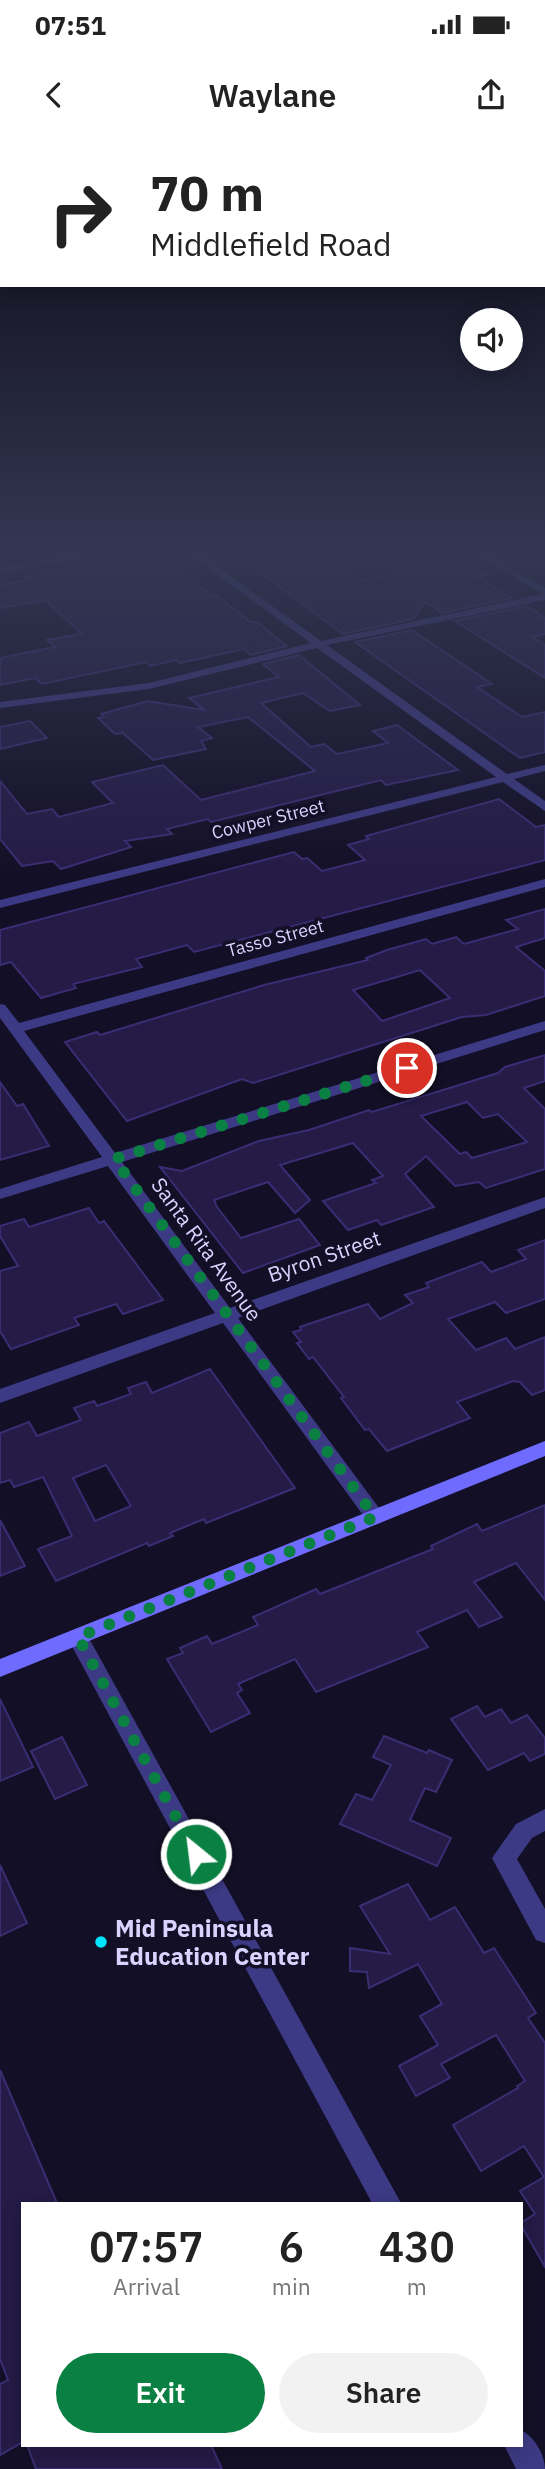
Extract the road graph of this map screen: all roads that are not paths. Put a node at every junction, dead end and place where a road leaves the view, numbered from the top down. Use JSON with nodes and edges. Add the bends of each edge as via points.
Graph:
{"nodes":[{"id":1,"x":260,"y":659,"type":"edge"},
{"id":2,"x":339,"y":659,"type":"edge"},
{"id":3,"x":0,"y":705,"type":"edge"},
{"id":4,"x":545,"y":768,"type":"edge"},
{"id":5,"x":506,"y":778,"type":"junction"},
{"id":6,"x":545,"y":807,"type":"edge"},
{"id":7,"x":545,"y":883,"type":"edge"},
{"id":8,"x":0,"y":904,"type":"edge"},
{"id":9,"x":0,"y":1008,"type":"edge"},
{"id":10,"x":545,"y":1025,"type":"edge"},
{"id":11,"x":15,"y":1029,"type":"junction"},
{"id":12,"x":114,"y":1159,"type":"junction"},
{"id":13,"x":0,"y":1194,"type":"edge"},
{"id":14,"x":545,"y":1202,"type":"edge"},
{"id":15,"x":227,"y":1316,"type":"junction"},
{"id":16,"x":0,"y":1396,"type":"edge"},
{"id":17,"x":545,"y":1448,"type":"edge"},
{"id":18,"x":375,"y":1517,"type":"junction"},
{"id":19,"x":78,"y":1637,"type":"junction"},
{"id":20,"x":0,"y":1668,"type":"edge"},
{"id":21,"x":545,"y":1819,"type":"edge"},
{"id":22,"x":545,"y":1932,"type":"edge"},
{"id":23,"x":386,"y":2202,"type":"edge"},
{"id":24,"x":520,"y":2447,"type":"edge"},
{"id":25,"x":533,"y":2469,"type":"edge"}],
"edges":[{"from":1,"to":3,"type":"street","via":[[149,686]]},
{"from":2,"to":5,"type":"street"},
{"from":4,"to":5,"type":"street","name":"Cowper Street"},
{"from":5,"to":6,"type":"street"},
{"from":5,"to":8,"type":"street","name":"Cowper Street"},
{"from":7,"to":11,"type":"street","name":"Tasso Street"},
{"from":9,"to":11,"type":"street","name":"Santa Rita Avenue"},
{"from":10,"to":12,"type":"street"},
{"from":11,"to":12,"type":"street","name":"Santa Rita Avenue"},
{"from":12,"to":13,"type":"street"},
{"from":12,"to":15,"type":"street","name":"Santa Rita Avenue"},
{"from":14,"to":15,"type":"street","name":"Byron Street"},
{"from":15,"to":16,"type":"street","name":"Byron Street"},
{"from":15,"to":18,"type":"street","name":"Santa Rita Avenue"},
{"from":17,"to":18,"type":"main road"},
{"from":18,"to":19,"type":"main road"},
{"from":19,"to":20,"type":"main road"},
{"from":19,"to":23,"type":"street"},
{"from":21,"to":22,"type":"street","via":[[524,1831],[504,1858]]},
{"from":24,"to":25,"type":"street"}]}
